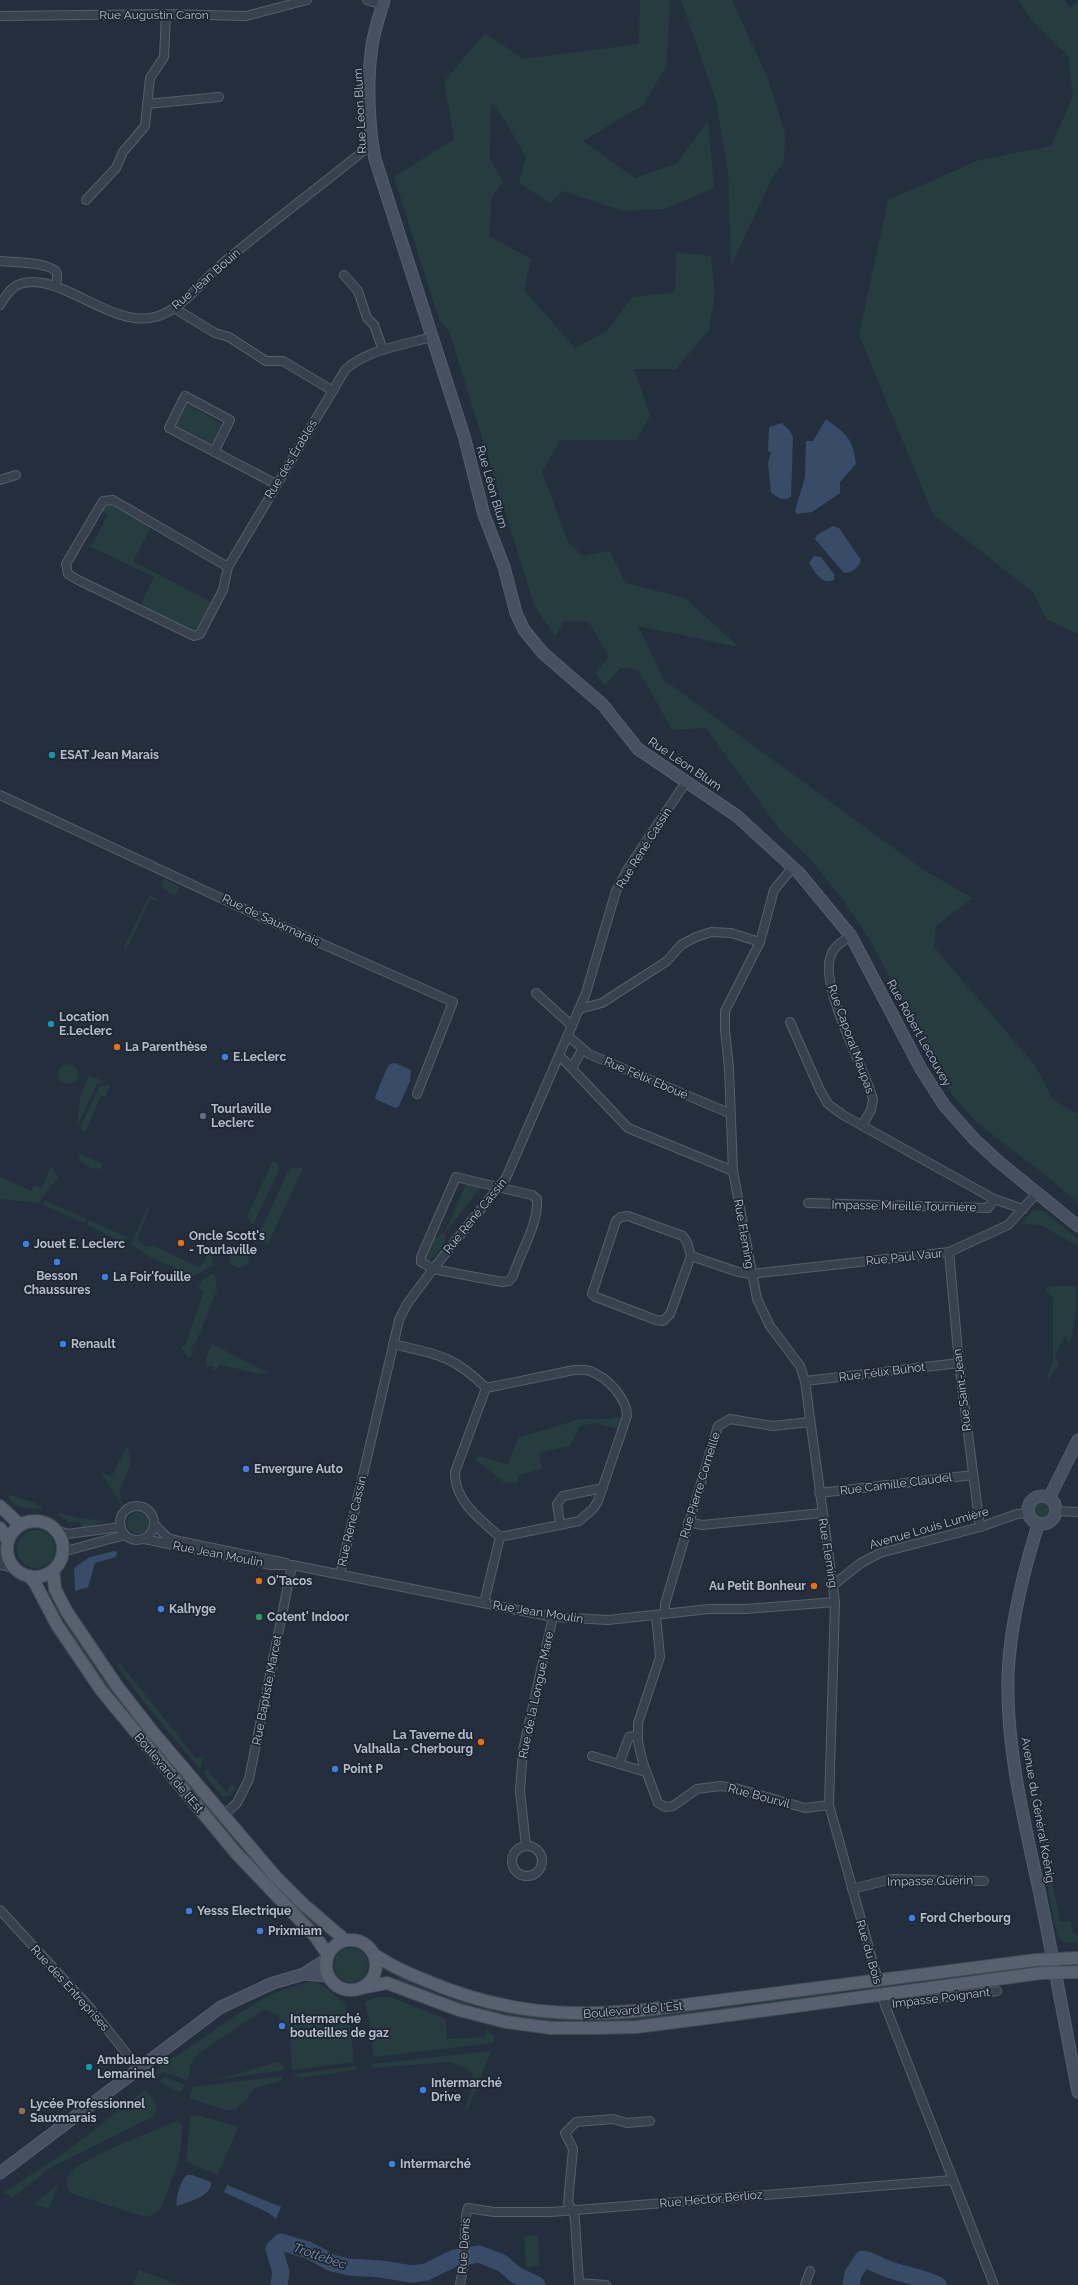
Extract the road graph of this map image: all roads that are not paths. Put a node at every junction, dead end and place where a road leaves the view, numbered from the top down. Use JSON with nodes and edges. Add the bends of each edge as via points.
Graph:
{"nodes":[{"id":1,"x":307,"y":0,"type":"edge"},
{"id":2,"x":367,"y":0,"type":"edge"},
{"id":3,"x":383,"y":2,"type":"edge"},
{"id":4,"x":166,"y":14,"type":"junction"},
{"id":5,"x":0,"y":16,"type":"edge"},
{"id":6,"x":219,"y":97,"type":"dead end"},
{"id":7,"x":147,"y":104,"type":"junction"},
{"id":8,"x":372,"y":144,"type":"junction"},
{"id":9,"x":86,"y":200,"type":"dead end"},
{"id":10,"x":0,"y":261,"type":"edge"},
{"id":11,"x":344,"y":275,"type":"dead end"},
{"id":12,"x":56,"y":286,"type":"junction"},
{"id":13,"x":0,"y":305,"type":"edge"},
{"id":14,"x":174,"y":308,"type":"junction"},
{"id":15,"x":432,"y":337,"type":"junction"},
{"id":16,"x":383,"y":350,"type":"junction"},
{"id":17,"x":333,"y":390,"type":"junction"},
{"id":18,"x":214,"y":452,"type":"junction"},
{"id":19,"x":16,"y":475,"type":"dead end"},
{"id":20,"x":0,"y":480,"type":"edge"},
{"id":21,"x":276,"y":484,"type":"junction"},
{"id":22,"x":228,"y":567,"type":"junction"},
{"id":23,"x":686,"y":782,"type":"junction"},
{"id":24,"x":0,"y":795,"type":"edge"},
{"id":25,"x":793,"y":867,"type":"junction"},
{"id":26,"x":851,"y":936,"type":"junction"},
{"id":27,"x":760,"y":942,"type":"junction"},
{"id":28,"x":536,"y":993,"type":"dead end"},
{"id":29,"x":579,"y":1010,"type":"junction"},
{"id":30,"x":790,"y":1022,"type":"dead end"},
{"id":31,"x":572,"y":1026,"type":"junction"},
{"id":32,"x":568,"y":1036,"type":"junction"},
{"id":33,"x":582,"y":1050,"type":"junction"},
{"id":34,"x":560,"y":1056,"type":"junction"},
{"id":35,"x":572,"y":1068,"type":"junction"},
{"id":36,"x":417,"y":1094,"type":"dead end"},
{"id":37,"x":729,"y":1113,"type":"junction"},
{"id":38,"x":863,"y":1124,"type":"junction"},
{"id":39,"x":733,"y":1171,"type":"junction"},
{"id":40,"x":499,"y":1187,"type":"junction"},
{"id":41,"x":1037,"y":1193,"type":"junction"},
{"id":42,"x":994,"y":1199,"type":"junction"},
{"id":43,"x":808,"y":1203,"type":"dead end"},
{"id":44,"x":1023,"y":1208,"type":"junction"},
{"id":45,"x":1078,"y":1226,"type":"edge"},
{"id":46,"x":948,"y":1252,"type":"junction"},
{"id":47,"x":691,"y":1256,"type":"junction"},
{"id":48,"x":433,"y":1269,"type":"junction"},
{"id":49,"x":751,"y":1274,"type":"junction"},
{"id":50,"x":393,"y":1344,"type":"junction"},
{"id":51,"x":959,"y":1363,"type":"junction"},
{"id":52,"x":806,"y":1381,"type":"junction"},
{"id":53,"x":486,"y":1388,"type":"junction"},
{"id":54,"x":810,"y":1422,"type":"junction"},
{"id":55,"x":1078,"y":1440,"type":"edge"},
{"id":56,"x":973,"y":1475,"type":"junction"},
{"id":57,"x":603,"y":1488,"type":"junction"},
{"id":58,"x":819,"y":1493,"type":"junction"},
{"id":59,"x":1049,"y":1498,"type":"junction"},
{"id":60,"x":0,"y":1506,"type":"edge"},
{"id":61,"x":1056,"y":1511,"type":"junction"},
{"id":62,"x":1078,"y":1512,"type":"edge"},
{"id":63,"x":822,"y":1513,"type":"junction"},
{"id":64,"x":1028,"y":1513,"type":"junction"},
{"id":65,"x":688,"y":1522,"type":"junction"},
{"id":66,"x":560,"y":1524,"type":"junction"},
{"id":67,"x":1038,"y":1524,"type":"junction"},
{"id":68,"x":20,"y":1525,"type":"junction"},
{"id":69,"x":155,"y":1525,"type":"junction"},
{"id":70,"x":980,"y":1527,"type":"junction"},
{"id":71,"x":0,"y":1528,"type":"edge"},
{"id":72,"x":54,"y":1529,"type":"junction"},
{"id":73,"x":123,"y":1531,"type":"junction"},
{"id":74,"x":500,"y":1537,"type":"junction"},
{"id":75,"x":144,"y":1539,"type":"junction"},
{"id":76,"x":5,"y":1551,"type":"edge"},
{"id":77,"x":62,"y":1552,"type":"junction"},
{"id":78,"x":0,"y":1565,"type":"edge"},
{"id":79,"x":292,"y":1565,"type":"junction"},
{"id":80,"x":15,"y":1568,"type":"junction"},
{"id":81,"x":53,"y":1570,"type":"junction"},
{"id":82,"x":340,"y":1574,"type":"junction"},
{"id":83,"x":29,"y":1576,"type":"junction"},
{"id":84,"x":833,"y":1585,"type":"junction"},
{"id":85,"x":835,"y":1602,"type":"junction"},
{"id":86,"x":484,"y":1603,"type":"junction"},
{"id":87,"x":665,"y":1613,"type":"junction"},
{"id":88,"x":656,"y":1615,"type":"junction"},
{"id":89,"x":553,"y":1617,"type":"junction"},
{"id":90,"x":638,"y":1735,"type":"junction"},
{"id":91,"x":592,"y":1756,"type":"dead end"},
{"id":92,"x":618,"y":1764,"type":"junction"},
{"id":93,"x":646,"y":1772,"type":"junction"},
{"id":94,"x":829,"y":1805,"type":"junction"},
{"id":95,"x":224,"y":1815,"type":"junction"},
{"id":96,"x":526,"y":1845,"type":"dead end"},
{"id":97,"x":984,"y":1881,"type":"dead end"},
{"id":98,"x":852,"y":1889,"type":"junction"},
{"id":99,"x":0,"y":1910,"type":"edge"},
{"id":100,"x":346,"y":1940,"type":"junction"},
{"id":101,"x":375,"y":1955,"type":"junction"},
{"id":102,"x":327,"y":1957,"type":"junction"},
{"id":103,"x":1053,"y":1958,"type":"junction"},
{"id":104,"x":1078,"y":1958,"type":"edge"},
{"id":105,"x":1078,"y":1963,"type":"edge"},
{"id":106,"x":1055,"y":1971,"type":"junction"},
{"id":107,"x":1078,"y":1972,"type":"edge"},
{"id":108,"x":304,"y":1974,"type":"junction"},
{"id":109,"x":328,"y":1976,"type":"junction"},
{"id":110,"x":877,"y":1980,"type":"junction"},
{"id":111,"x":965,"y":1983,"type":"junction"},
{"id":112,"x":361,"y":1988,"type":"junction"},
{"id":113,"x":997,"y":1991,"type":"dead end"},
{"id":114,"x":883,"y":2000,"type":"junction"},
{"id":115,"x":138,"y":2068,"type":"junction"},
{"id":116,"x":1078,"y":2092,"type":"edge"},
{"id":117,"x":650,"y":2121,"type":"dead end"},
{"id":118,"x":0,"y":2173,"type":"edge"},
{"id":119,"x":953,"y":2180,"type":"junction"},
{"id":120,"x":468,"y":2208,"type":"joint"},
{"id":121,"x":573,"y":2210,"type":"junction"},
{"id":122,"x":810,"y":2271,"type":"dead end"},
{"id":123,"x":460,"y":2285,"type":"edge"},
{"id":124,"x":606,"y":2285,"type":"edge"},
{"id":125,"x":805,"y":2285,"type":"edge"},
{"id":126,"x":994,"y":2285,"type":"edge"}],
"edges":[{"from":1,"to":4,"type":"street","name":"Rue Augustin Caron","via":[[246,16]]},
{"from":2,"to":3,"type":"street"},
{"from":3,"to":8,"type":"street","name":"Rue Léon Blum","via":[[371,53],[369,74]]},
{"from":4,"to":5,"type":"street","name":"Rue Augustin Caron"},
{"from":4,"to":7,"type":"street","via":[[164,57],[150,78]]},
{"from":6,"to":7,"type":"street"},
{"from":7,"to":9,"type":"street","via":[[145,126],[141,133],[123,152],[116,168]]},
{"from":8,"to":14,"type":"street","name":"Rue Jean Bouin","via":[[222,264]]},
{"from":8,"to":15,"type":"street","name":"Rue Léon Blum","via":[[378,171]]},
{"from":10,"to":12,"type":"street","via":[[54,269],[57,274]]},
{"from":11,"to":16,"type":"street","via":[[358,291]]},
{"from":12,"to":13,"type":"street","name":"Rue Jean Bouin","via":[[29,281],[19,284]]},
{"from":12,"to":14,"type":"street","name":"Rue Jean Bouin","via":[[118,314],[138,320],[156,317]]},
{"from":14,"to":17,"type":"street","via":[[215,333],[229,337],[266,361],[283,361]]},
{"from":15,"to":16,"type":"street","name":"Rue des Érables"},
{"from":15,"to":23,"type":"street","name":"Rue Léon Blum","via":[[464,436],[484,515],[524,630],[543,653],[602,705],[638,749]]},
{"from":16,"to":17,"type":"street","name":"Rue des Érables","via":[[353,362]]},
{"from":17,"to":21,"type":"street","name":"Rue des Érables"},
{"from":18,"to":18,"type":"street","via":[[169,428],[185,396],[230,420]]},
{"from":18,"to":21,"type":"street"},
{"from":19,"to":20,"type":"street"},
{"from":21,"to":22,"type":"street","name":"Rue des Érables"},
{"from":22,"to":22,"type":"street","name":"Rue des Érables","via":[[223,590],[200,634],[194,636],[78,580],[68,574],[66,564],[103,501],[113,500]]},
{"from":23,"to":25,"type":"street","name":"Rue Léon Blum","via":[[737,816]]},
{"from":23,"to":29,"type":"street","name":"Rue René Cassin","via":[[627,870],[616,891]]},
{"from":24,"to":36,"type":"street","name":"Rue de Sauxmarais","via":[[257,915],[453,1002]]},
{"from":25,"to":26,"type":"street","name":"Rue Robert Lecouvey"},
{"from":25,"to":27,"type":"street","name":"Rue Fleming","via":[[774,890]]},
{"from":26,"to":38,"type":"street","name":"Rue Caporal Maupas","via":[[836,947],[830,956],[828,967],[837,1005],[873,1099],[871,1110]]},
{"from":26,"to":41,"type":"street","name":"Rue Robert Lecouvey","via":[[920,1069],[944,1105],[974,1139]]},
{"from":27,"to":29,"type":"street","via":[[731,933],[711,932],[696,937],[681,945],[667,961],[602,1003]]},
{"from":27,"to":37,"type":"street","name":"Rue Fleming","via":[[725,1011]]},
{"from":28,"to":31,"type":"street"},
{"from":29,"to":31,"type":"street","name":"Rue René Cassin"},
{"from":30,"to":38,"type":"street","via":[[828,1104]]},
{"from":31,"to":32,"type":"street","name":"Rue René Cassin"},
{"from":32,"to":33,"type":"street","name":"Rue Félix Eboué"},
{"from":32,"to":34,"type":"street","name":"Rue René Cassin"},
{"from":33,"to":35,"type":"street"},
{"from":33,"to":37,"type":"street","name":"Rue Félix Eboué"},
{"from":34,"to":35,"type":"street"},
{"from":34,"to":40,"type":"street","name":"Rue René Cassin","via":[[518,1154]]},
{"from":35,"to":39,"type":"street","via":[[628,1128]]},
{"from":37,"to":39,"type":"street","name":"Rue Fleming"},
{"from":38,"to":42,"type":"street"},
{"from":39,"to":49,"type":"street","name":"Rue Fleming"},
{"from":40,"to":48,"type":"street","name":"Rue René Cassin"},
{"from":40,"to":48,"type":"street","via":[[456,1177],[420,1257],[424,1265]]},
{"from":40,"to":48,"type":"street","via":[[532,1195],[537,1199],[538,1207],[528,1238],[509,1281],[502,1282]]},
{"from":41,"to":44,"type":"street","name":"Rue Paul Vaur"},
{"from":41,"to":45,"type":"street","name":"Rue Robert Lecouvey"},
{"from":42,"to":43,"type":"street","name":"Impasse Mireille Tournière","via":[[988,1208]]},
{"from":42,"to":44,"type":"street"},
{"from":44,"to":46,"type":"street","name":"Rue Paul Vaur","via":[[1008,1225]]},
{"from":46,"to":49,"type":"street","name":"Rue Paul Vaur"},
{"from":46,"to":51,"type":"street","name":"Rue Saint-Jean"},
{"from":47,"to":47,"type":"street","via":[[670,1314],[663,1320],[656,1320],[592,1294],[616,1221],[621,1216],[628,1216],[683,1236]]},
{"from":47,"to":49,"type":"street","name":"Rue Paul Vaur"},
{"from":48,"to":50,"type":"street","name":"Rue René Cassin","via":[[407,1304],[399,1320]]},
{"from":49,"to":52,"type":"street","name":"Rue Fleming","via":[[761,1310],[800,1366]]},
{"from":50,"to":53,"type":"street","via":[[454,1361]]},
{"from":50,"to":82,"type":"street","name":"Rue René Cassin"},
{"from":51,"to":52,"type":"street","name":"Rue Félix Buhot"},
{"from":51,"to":56,"type":"street","name":"Rue Saint-Jean"},
{"from":52,"to":54,"type":"street","name":"Rue Fleming"},
{"from":53,"to":57,"type":"street","via":[[574,1370],[589,1370],[599,1375],[617,1392],[627,1407],[627,1416]]},
{"from":53,"to":74,"type":"street","via":[[454,1480],[457,1491],[464,1501]]},
{"from":54,"to":58,"type":"street","name":"Rue Fleming"},
{"from":54,"to":65,"type":"street","name":"Rue Pierre Corneille","via":[[773,1426],[730,1418],[721,1423],[715,1432]]},
{"from":55,"to":59,"type":"street"},
{"from":56,"to":58,"type":"street","name":"Rue Camille Claudel"},
{"from":56,"to":70,"type":"street","name":"Rue Saint-Jean"},
{"from":57,"to":66,"type":"street","via":[[594,1509],[586,1516],[579,1521]]},
{"from":57,"to":66,"type":"street","via":[[563,1496],[557,1504]]},
{"from":58,"to":63,"type":"street","name":"Rue Fleming"},
{"from":59,"to":61,"type":"street","via":[[1055,1504]]},
{"from":59,"to":64,"type":"street","via":[[1040,1496],[1032,1500]]},
{"from":60,"to":68,"type":"main road"},
{"from":61,"to":62,"type":"street"},
{"from":61,"to":67,"type":"street","via":[[1051,1522]]},
{"from":63,"to":65,"type":"street","via":[[702,1525]]},
{"from":63,"to":84,"type":"street","name":"Rue Fleming"},
{"from":64,"to":67,"type":"street","via":[[1031,1520]]},
{"from":64,"to":70,"type":"street","name":"Avenue Louis Lumière","via":[[1017,1514]]},
{"from":65,"to":87,"type":"street","name":"Rue Pierre Corneille","via":[[665,1604]]},
{"from":66,"to":74,"type":"street"},
{"from":67,"to":103,"type":"street","name":"Avenue du Général Koënig","via":[[1018,1608],[1009,1662],[1008,1694],[1018,1784]]},
{"from":68,"to":72,"type":"main road","via":[[38,1521]]},
{"from":68,"to":76,"type":"main road"},
{"from":69,"to":73,"type":"street","name":"Rue Jean Moulin","via":[[150,1511],[136,1506],[124,1513],[121,1519]]},
{"from":69,"to":75,"type":"street","via":[[152,1533]]},
{"from":69,"to":79,"type":"street","name":"Rue Jean Moulin","via":[[161,1532],[174,1539]]},
{"from":70,"to":84,"type":"street","name":"Avenue Louis Lumière","via":[[880,1554],[861,1563]]},
{"from":71,"to":76,"type":"main road"},
{"from":72,"to":73,"type":"street","name":"Rue Jean Moulin","via":[[66,1534]]},
{"from":72,"to":77,"type":"main road","via":[[59,1536]]},
{"from":73,"to":75,"type":"street","name":"Rue Jean Moulin","via":[[132,1540]]},
{"from":73,"to":77,"type":"street","name":"Rue Jean Moulin"},
{"from":74,"to":86,"type":"street"},
{"from":75,"to":79,"type":"street","name":"Rue Jean Moulin","via":[[271,1565]]},
{"from":76,"to":80,"type":"main road"},
{"from":77,"to":81,"type":"main road","via":[[58,1565]]},
{"from":78,"to":80,"type":"street"},
{"from":79,"to":82,"type":"street","name":"Rue Jean Moulin"},
{"from":79,"to":95,"type":"street","name":"Rue Baptiste Marcet","via":[[249,1779],[237,1803]]},
{"from":80,"to":83,"type":"main road"},
{"from":81,"to":83,"type":"main road","via":[[42,1576]]},
{"from":81,"to":95,"type":"main road","name":"Boulevard de l'Est","via":[[55,1589],[92,1651],[152,1731]]},
{"from":82,"to":86,"type":"street","name":"Rue Jean Moulin"},
{"from":83,"to":102,"type":"main road","name":"Boulevard de l'Est","via":[[57,1625],[101,1690],[236,1853],[315,1936]]},
{"from":84,"to":85,"type":"street","name":"Rue Fleming"},
{"from":85,"to":87,"type":"street","name":"Rue Jean Moulin"},
{"from":85,"to":94,"type":"street","name":"Rue du Bois"},
{"from":86,"to":89,"type":"street","name":"Rue Jean Moulin"},
{"from":87,"to":88,"type":"street","name":"Rue Jean Moulin"},
{"from":88,"to":89,"type":"street","name":"Rue Jean Moulin","via":[[599,1621]]},
{"from":88,"to":90,"type":"street","name":"Rue Bourvil","via":[[660,1657],[638,1723]]},
{"from":89,"to":96,"type":"street","name":"Rue de la Longue Mare","via":[[522,1750],[520,1790]]},
{"from":90,"to":92,"type":"street","via":[[629,1737]]},
{"from":90,"to":93,"type":"street","name":"Rue Bourvil"},
{"from":91,"to":92,"type":"street"},
{"from":92,"to":93,"type":"street"},
{"from":93,"to":94,"type":"street","name":"Rue Bourvil","via":[[658,1803],[665,1806],[673,1806],[697,1789],[720,1786],[805,1808]]},
{"from":94,"to":98,"type":"street","name":"Rue du Bois"},
{"from":95,"to":100,"type":"main road","name":"Boulevard de l'Est","via":[[291,1893]]},
{"from":97,"to":98,"type":"street","name":"Impasse Guérin","via":[[892,1879]]},
{"from":98,"to":110,"type":"street","name":"Rue du Bois"},
{"from":99,"to":115,"type":"street","name":"Rue des Entreprises","via":[[92,2010]]},
{"from":100,"to":101,"type":"main road","via":[[366,1944]]},
{"from":100,"to":102,"type":"main road","via":[[335,1945]]},
{"from":101,"to":110,"type":"main road","name":"Boulevard de l'Est","via":[[418,1977],[463,1995],[511,2008],[568,2014],[608,2014],[645,2010]]},
{"from":101,"to":112,"type":"main road","via":[[376,1972],[370,1982]]},
{"from":102,"to":108,"type":"street"},
{"from":102,"to":109,"type":"main road"},
{"from":103,"to":104,"type":"main road","name":"Boulevard de l'Est"},
{"from":103,"to":106,"type":"street","name":"Avenue du Général Koënig"},
{"from":103,"to":110,"type":"main road","name":"Boulevard de l'Est"},
{"from":103,"to":111,"type":"main road","via":[[1042,1968],[976,1977]]},
{"from":105,"to":106,"type":"main road","via":[[1063,1964]]},
{"from":106,"to":107,"type":"main road"},
{"from":106,"to":111,"type":"main road"},
{"from":106,"to":116,"type":"street","name":"Avenue du Général Koënig"},
{"from":108,"to":109,"type":"street"},
{"from":108,"to":115,"type":"street","via":[[273,1982],[221,2007]]},
{"from":109,"to":112,"type":"main road","via":[[340,1987],[350,1990]]},
{"from":110,"to":114,"type":"street","name":"Rue du Bois"},
{"from":111,"to":114,"type":"main road","name":"Boulevard de l'Est"},
{"from":112,"to":114,"type":"main road","name":"Boulevard de l'Est","via":[[387,1983],[459,2010],[506,2022],[551,2028],[636,2027]]},
{"from":113,"to":114,"type":"street","name":"Impasse Poignant"},
{"from":114,"to":119,"type":"street","name":"Rue du Bois"},
{"from":115,"to":118,"type":"street"},
{"from":117,"to":121,"type":"street","via":[[627,2123],[613,2119],[576,2122],[565,2133],[573,2149],[568,2203]]},
{"from":119,"to":121,"type":"street","name":"Rue Hector Berlioz"},
{"from":119,"to":126,"type":"street","name":"Rue du Bois"},
{"from":120,"to":121,"type":"street","name":"Rue Hector Berlioz","via":[[494,2212]]},
{"from":120,"to":123,"type":"street","name":"Rue Denis"},
{"from":121,"to":124,"type":"street","via":[[579,2284]]},
{"from":122,"to":125,"type":"street"}]}
